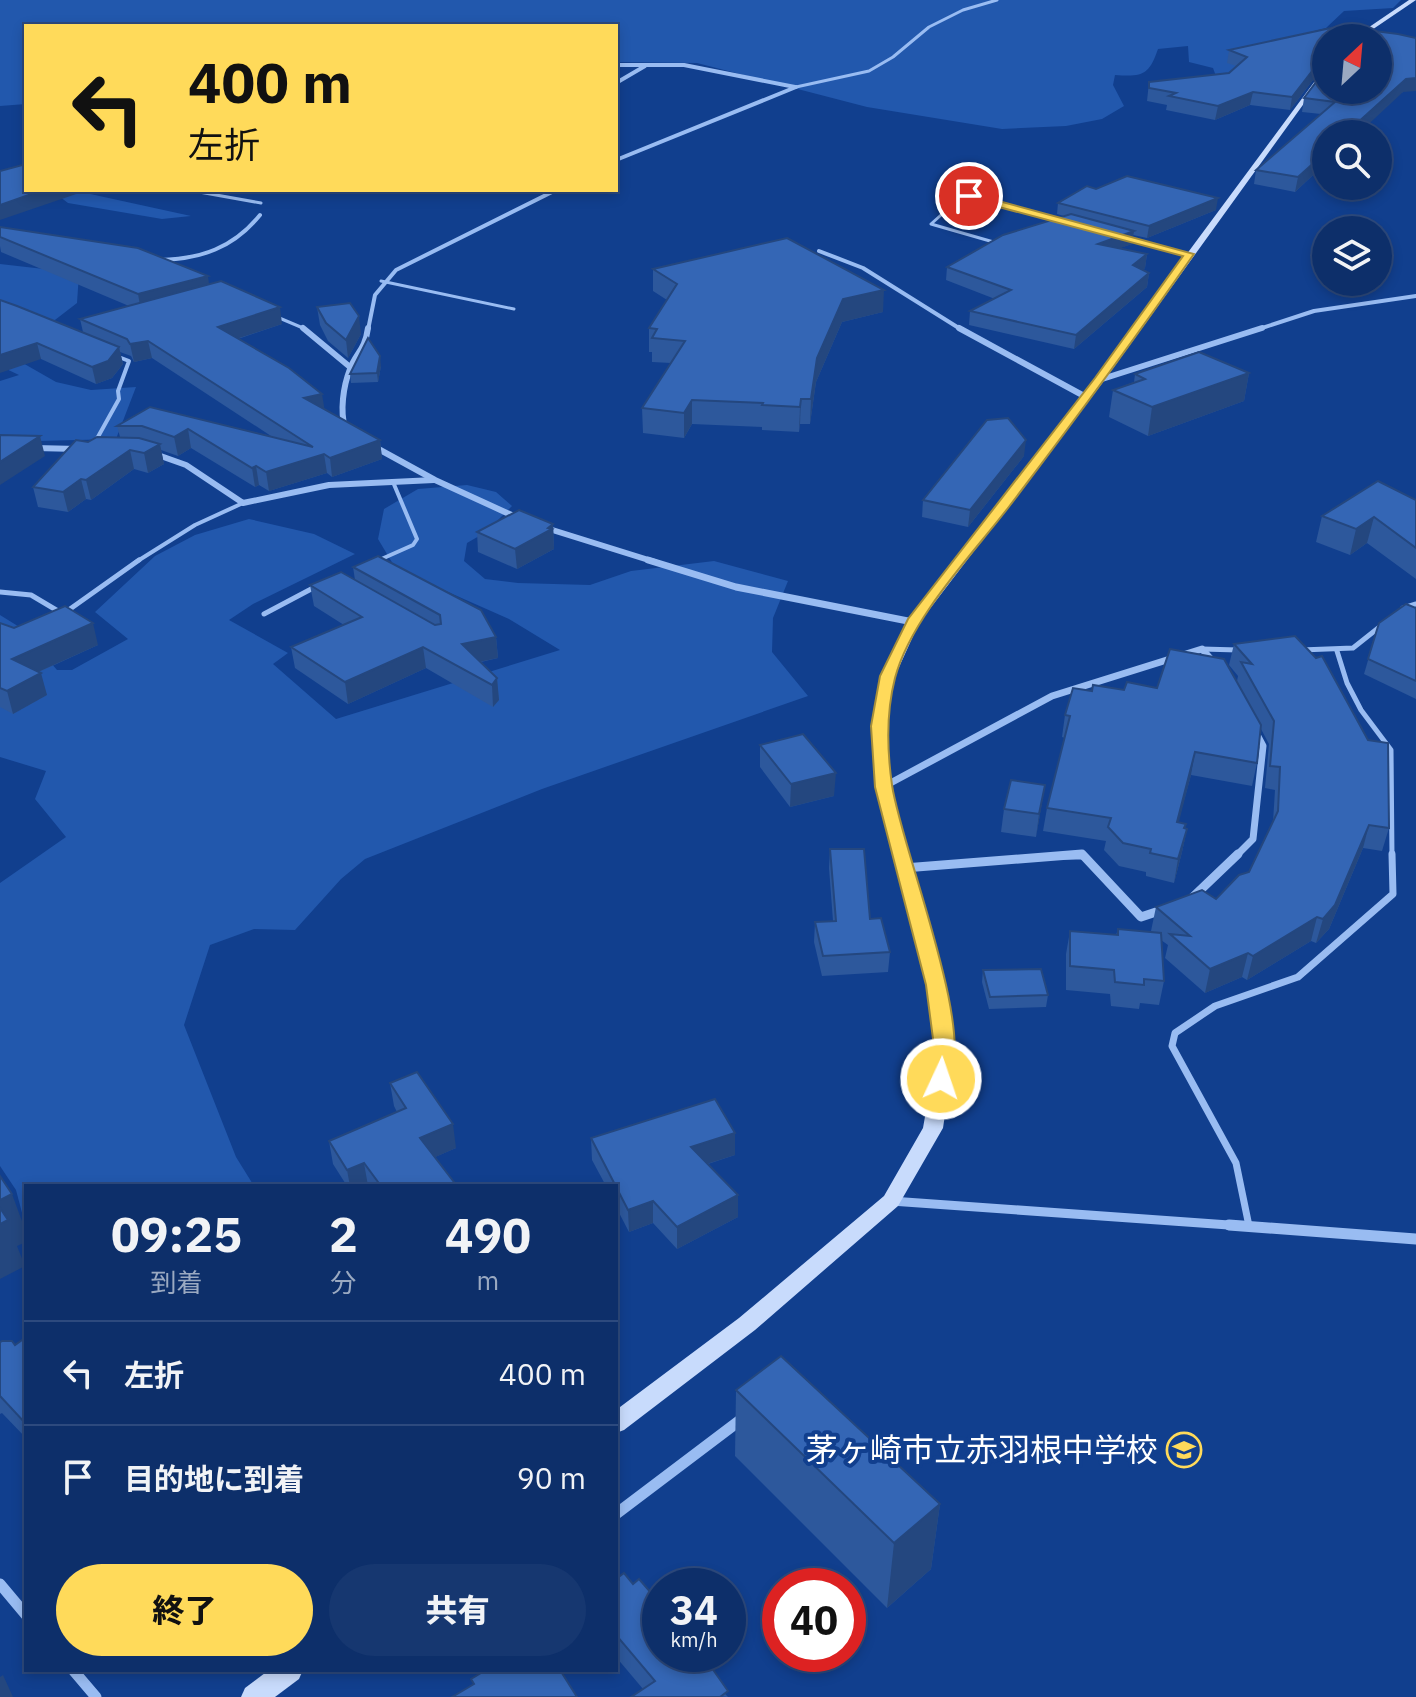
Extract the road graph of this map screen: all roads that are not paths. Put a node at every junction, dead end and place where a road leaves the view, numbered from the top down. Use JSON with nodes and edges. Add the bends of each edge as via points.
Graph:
{"nodes":[{"id":1,"x":997,"y":0,"type":"edge"},
{"id":2,"x":1413,"y":0,"type":"edge"},
{"id":3,"x":1377,"y":24,"type":"edge"},
{"id":4,"x":645,"y":64,"type":"junction"},
{"id":5,"x":618,"y":65,"type":"edge"},
{"id":6,"x":618,"y":82,"type":"edge"},
{"id":7,"x":796,"y":87,"type":"junction"},
{"id":8,"x":1312,"y":87,"type":"edge"},
{"id":9,"x":618,"y":159,"type":"edge"},
{"id":10,"x":199,"y":192,"type":"edge"},
{"id":11,"x":552,"y":192,"type":"edge"},
{"id":12,"x":261,"y":203,"type":"dead end"},
{"id":13,"x":260,"y":215,"type":"dead end"},
{"id":14,"x":1055,"y":227,"type":"edge"},
{"id":15,"x":1115,"y":236,"type":"edge"},
{"id":16,"x":1005,"y":243,"type":"edge"},
{"id":17,"x":819,"y":251,"type":"edge"},
{"id":18,"x":1189,"y":254,"type":"junction"},
{"id":19,"x":148,"y":260,"type":"joint"},
{"id":20,"x":160,"y":265,"type":"edge"},
{"id":21,"x":381,"y":281,"type":"junction"},
{"id":22,"x":1416,"y":296,"type":"edge"},
{"id":23,"x":514,"y":309,"type":"dead end"},
{"id":24,"x":277,"y":317,"type":"edge"},
{"id":25,"x":303,"y":328,"type":"joint"},
{"id":26,"x":104,"y":351,"type":"edge"},
{"id":27,"x":350,"y":367,"type":"junction"},
{"id":28,"x":1099,"y":380,"type":"junction"},
{"id":29,"x":1086,"y":397,"type":"junction"},
{"id":30,"x":357,"y":437,"type":"edge"},
{"id":31,"x":368,"y":443,"type":"edge"},
{"id":32,"x":28,"y":448,"type":"edge"},
{"id":33,"x":90,"y":450,"type":"junction"},
{"id":34,"x":104,"y":450,"type":"edge"},
{"id":35,"x":144,"y":451,"type":"edge"},
{"id":36,"x":435,"y":480,"type":"junction"},
{"id":37,"x":393,"y":482,"type":"junction"},
{"id":38,"x":243,"y":503,"type":"junction"},
{"id":39,"x":522,"y":519,"type":"edge"},
{"id":40,"x":535,"y":524,"type":"edge"},
{"id":41,"x":373,"y":562,"type":"edge"},
{"id":42,"x":319,"y":586,"type":"edge"},
{"id":43,"x":0,"y":592,"type":"edge"},
{"id":44,"x":1416,"y":604,"type":"edge"},
{"id":45,"x":264,"y":614,"type":"dead end"},
{"id":46,"x":1395,"y":614,"type":"edge"},
{"id":47,"x":913,"y":622,"type":"junction"},
{"id":48,"x":1384,"y":623,"type":"edge"},
{"id":49,"x":1202,"y":649,"type":"junction"},
{"id":50,"x":1247,"y":650,"type":"edge"},
{"id":51,"x":1292,"y":650,"type":"edge"},
{"id":52,"x":1337,"y":651,"type":"junction"},
{"id":53,"x":1222,"y":671,"type":"edge"},
{"id":54,"x":1249,"y":721,"type":"edge"},
{"id":55,"x":883,"y":787,"type":"junction"},
{"id":56,"x":904,"y":868,"type":"junction"},
{"id":57,"x":1187,"y":902,"type":"edge"},
{"id":58,"x":1176,"y":906,"type":"edge"},
{"id":59,"x":891,"y":1201,"type":"junction"},
{"id":60,"x":1249,"y":1227,"type":"junction"},
{"id":61,"x":1416,"y":1239,"type":"edge"},
{"id":62,"x":755,"y":1409,"type":"edge"},
{"id":63,"x":618,"y":1421,"type":"edge"},
{"id":64,"x":618,"y":1512,"type":"edge"},
{"id":65,"x":0,"y":1584,"type":"edge"},
{"id":66,"x":24,"y":1613,"type":"edge"},
{"id":67,"x":75,"y":1672,"type":"edge"},
{"id":68,"x":287,"y":1672,"type":"edge"},
{"id":69,"x":96,"y":1697,"type":"edge"},
{"id":70,"x":254,"y":1697,"type":"edge"}],
"edges":[{"from":1,"to":7,"type":"lane","via":[[929,27],[869,71]]},
{"from":2,"to":3,"type":"street"},
{"from":4,"to":5,"type":"street"},
{"from":4,"to":6,"type":"street"},
{"from":4,"to":7,"type":"street","via":[[692,66]]},
{"from":7,"to":9,"type":"street"},
{"from":8,"to":18,"type":"street"},
{"from":10,"to":12,"type":"lane"},
{"from":11,"to":21,"type":"street"},
{"from":13,"to":19,"type":"street","via":[[239,239],[221,249],[175,260]]},
{"from":14,"to":16,"type":"lane","via":[[1067,223],[969,196],[931,224]]},
{"from":15,"to":18,"type":"lane"},
{"from":17,"to":29,"type":"street","via":[[863,268],[989,346]]},
{"from":18,"to":28,"type":"street"},
{"from":19,"to":20,"type":"lane"},
{"from":21,"to":23,"type":"lane"},
{"from":21,"to":27,"type":"street","via":[[366,324],[362,357]]},
{"from":22,"to":28,"type":"street","via":[[1314,311]]},
{"from":24,"to":25,"type":"lane"},
{"from":25,"to":27,"type":"street"},
{"from":26,"to":33,"type":"lane","via":[[129,361],[119,399]]},
{"from":27,"to":30,"type":"street","via":[[341,414],[346,430]]},
{"from":28,"to":29,"type":"street"},
{"from":29,"to":47,"type":"street"},
{"from":31,"to":36,"type":"street"},
{"from":32,"to":33,"type":"street"},
{"from":33,"to":34,"type":"street"},
{"from":35,"to":38,"type":"street","via":[[186,465]]},
{"from":36,"to":37,"type":"street"},
{"from":36,"to":39,"type":"street"},
{"from":37,"to":38,"type":"street","via":[[329,485]]},
{"from":37,"to":41,"type":"lane","via":[[417,539]]},
{"from":38,"to":43,"type":"lane","via":[[174,535],[63,614],[31,595]]},
{"from":40,"to":47,"type":"street","via":[[736,587]]},
{"from":42,"to":45,"type":"lane"},
{"from":44,"to":46,"type":"lane"},
{"from":47,"to":55,"type":"street","via":[[888,676],[879,726]]},
{"from":48,"to":52,"type":"lane","via":[[1353,648]]},
{"from":49,"to":50,"type":"lane"},
{"from":49,"to":53,"type":"street"},
{"from":49,"to":55,"type":"street","via":[[1052,696]]},
{"from":51,"to":52,"type":"lane"},
{"from":52,"to":60,"type":"lane","via":[[1361,710],[1391,750],[1393,894],[1298,977],[1215,1006],[1175,1033],[1172,1046],[1236,1163]]},
{"from":54,"to":57,"type":"street","via":[[1263,746],[1253,839]]},
{"from":55,"to":56,"type":"street"},
{"from":56,"to":58,"type":"street","via":[[1082,854],[1141,917]]},
{"from":56,"to":59,"type":"street","via":[[936,985],[945,1054],[933,1128]]},
{"from":59,"to":60,"type":"street"},
{"from":59,"to":63,"type":"street","via":[[747,1324]]},
{"from":60,"to":61,"type":"street"},
{"from":62,"to":64,"type":"street"},
{"from":65,"to":66,"type":"street"},
{"from":67,"to":69,"type":"street"},
{"from":68,"to":70,"type":"street"}]}
